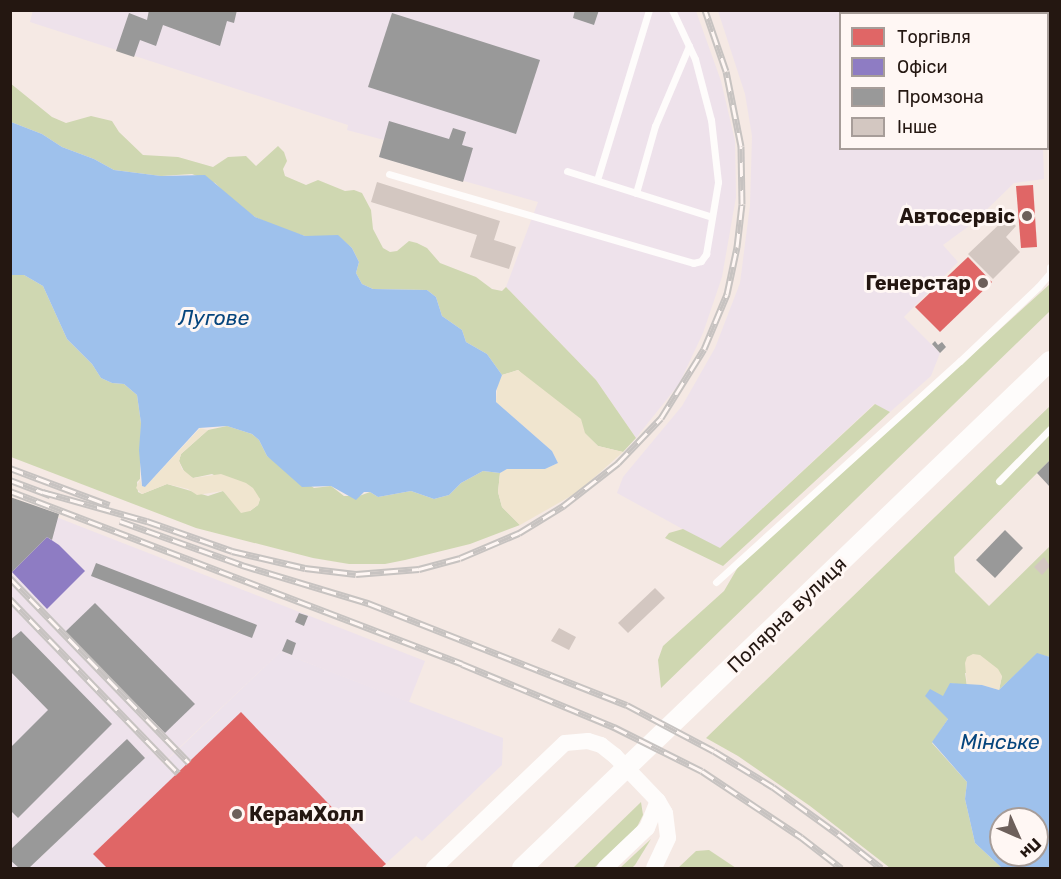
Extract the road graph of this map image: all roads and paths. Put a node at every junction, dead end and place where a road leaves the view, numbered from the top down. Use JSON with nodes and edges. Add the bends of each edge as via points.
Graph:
{"nodes":[{"id":1,"x":649,"y":10,"type":"edge"},
{"id":2,"x":672,"y":10,"type":"edge"},
{"id":3,"x":689,"y":46,"type":"junction"},
{"id":4,"x":567,"y":171,"type":"dead end"},
{"id":5,"x":390,"y":174,"type":"dead end"},
{"id":6,"x":597,"y":180,"type":"junction"},
{"id":7,"x":636,"y":193,"type":"junction"},
{"id":8,"x":712,"y":217,"type":"junction"},
{"id":9,"x":1050,"y":267,"type":"edge"},
{"id":10,"x":1050,"y":361,"type":"edge"},
{"id":11,"x":1050,"y":429,"type":"edge"},
{"id":12,"x":999,"y":481,"type":"dead end"},
{"id":13,"x":716,"y":582,"type":"dead end"},
{"id":14,"x":658,"y":801,"type":"junction"},
{"id":15,"x":434,"y":868,"type":"edge"},
{"id":16,"x":522,"y":868,"type":"edge"},
{"id":17,"x":605,"y":868,"type":"edge"},
{"id":18,"x":654,"y":868,"type":"edge"}],
"edges":[{"from":1,"to":6,"type":"lane"},
{"from":2,"to":3,"type":"lane"},
{"from":3,"to":7,"type":"lane","via":[[655,126]]},
{"from":3,"to":8,"type":"lane","via":[[711,120],[718,182]]},
{"from":4,"to":6,"type":"lane"},
{"from":5,"to":8,"type":"lane","via":[[693,263],[706,254]]},
{"from":6,"to":7,"type":"lane"},
{"from":7,"to":8,"type":"lane"},
{"from":9,"to":13,"type":"lane","via":[[1050,273],[1038,287],[960,361]]},
{"from":10,"to":16,"type":"main road","name":"Полярна вулиця"},
{"from":11,"to":12,"type":"lane"},
{"from":14,"to":15,"type":"street","via":[[601,745],[588,741],[565,743]]},
{"from":14,"to":17,"type":"street","via":[[647,828]]},
{"from":14,"to":18,"type":"street","via":[[668,825],[668,838]]}]}
